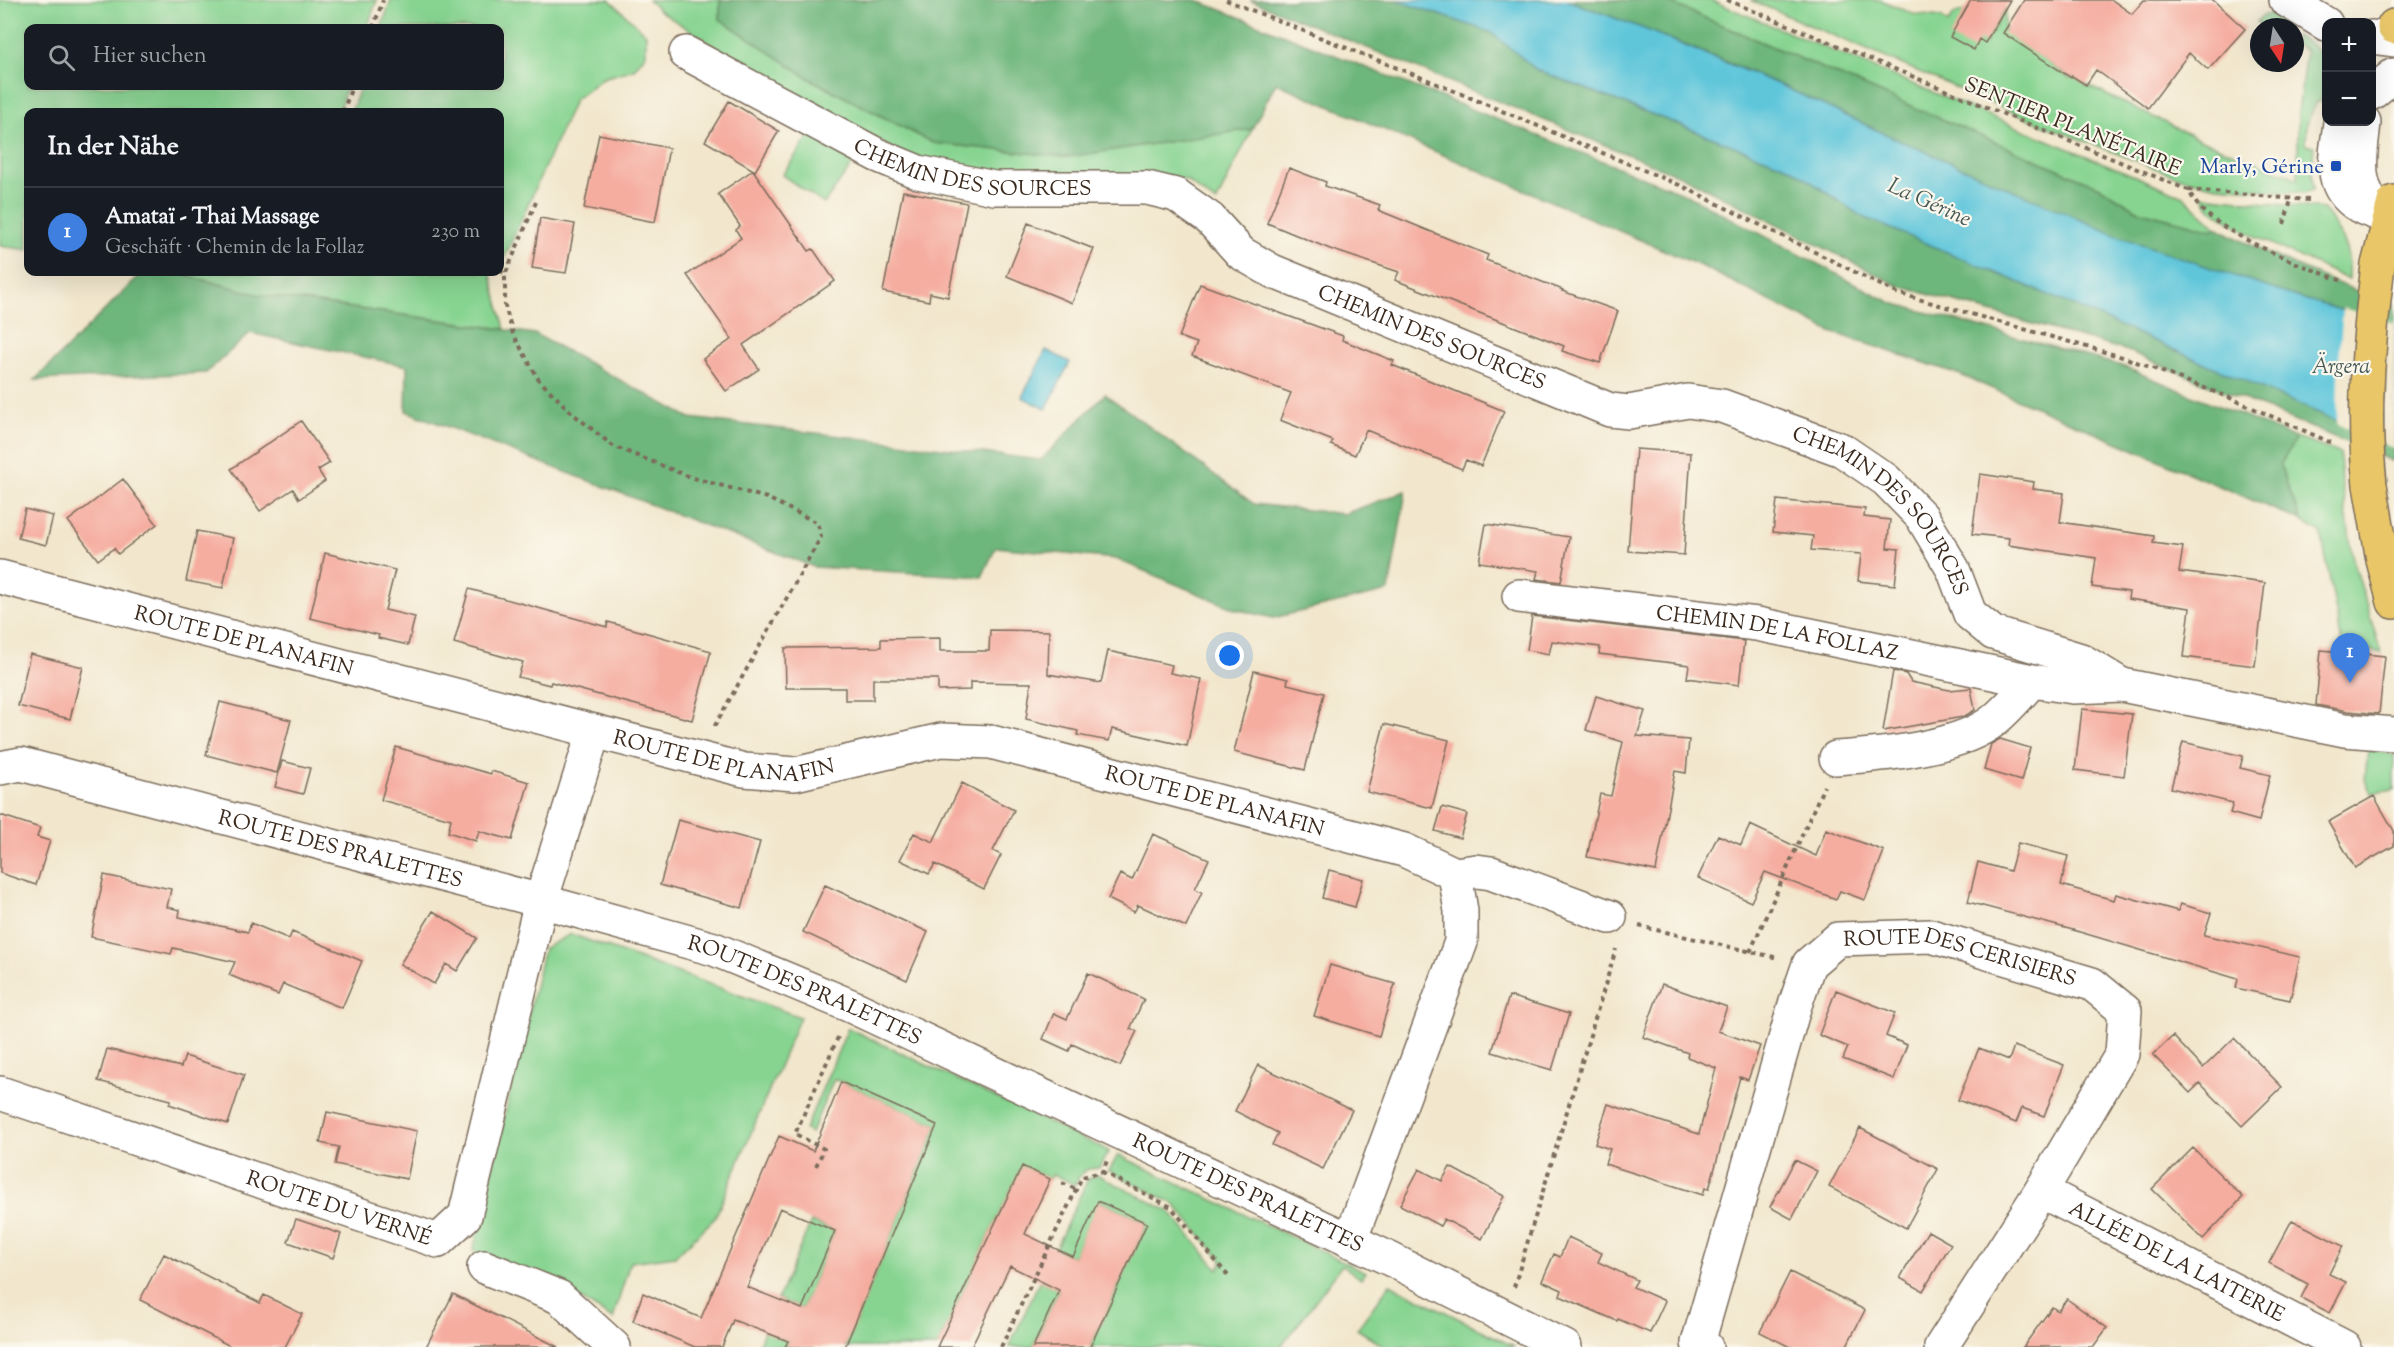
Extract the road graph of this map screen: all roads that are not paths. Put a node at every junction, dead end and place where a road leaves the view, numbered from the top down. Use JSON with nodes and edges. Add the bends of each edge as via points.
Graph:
{"nodes":[{"id":1,"x":2286,"y":0,"type":"edge"},
{"id":2,"x":2322,"y":22,"type":"edge"},
{"id":3,"x":2376,"y":38,"type":"edge"},
{"id":4,"x":2394,"y":40,"type":"edge"},
{"id":5,"x":686,"y":54,"type":"dead end"},
{"id":6,"x":2394,"y":75,"type":"edge"},
{"id":7,"x":2376,"y":77,"type":"edge"},
{"id":8,"x":2376,"y":90,"type":"edge"},
{"id":9,"x":2340,"y":126,"type":"edge"},
{"id":10,"x":2364,"y":126,"type":"edge"},
{"id":11,"x":2392,"y":210,"type":"edge"},
{"id":12,"x":0,"y":577,"type":"edge"},
{"id":13,"x":1519,"y":596,"type":"dead end"},
{"id":14,"x":2394,"y":602,"type":"edge"},
{"id":15,"x":2032,"y":681,"type":"junction"},
{"id":16,"x":2122,"y":685,"type":"junction"},
{"id":17,"x":594,"y":731,"type":"junction"},
{"id":18,"x":2394,"y":735,"type":"edge"},
{"id":19,"x":1836,"y":758,"type":"road end"},
{"id":20,"x":0,"y":768,"type":"edge"},
{"id":21,"x":1455,"y":874,"type":"junction"},
{"id":22,"x":541,"y":901,"type":"junction"},
{"id":23,"x":1617,"y":920,"type":"road end"},
{"id":24,"x":0,"y":1093,"type":"edge"},
{"id":25,"x":2041,"y":1191,"type":"junction"},
{"id":26,"x":1350,"y":1241,"type":"junction"},
{"id":27,"x":484,"y":1267,"type":"dead end"},
{"id":28,"x":614,"y":1347,"type":"edge"},
{"id":29,"x":1565,"y":1347,"type":"edge"},
{"id":30,"x":1706,"y":1347,"type":"edge"},
{"id":31,"x":1941,"y":1347,"type":"edge"},
{"id":32,"x":2344,"y":1347,"type":"edge"}],
"edges":[{"from":1,"to":2,"type":"street"},
{"from":3,"to":4,"type":"street"},
{"from":5,"to":16,"type":"street","name":"CHEMIN DES SOURCES","via":[[877,155],[918,172],[994,188],[1148,188],[1176,195],[1210,219],[1241,253],[1272,271],[1610,410],[1629,412],[1688,401],[1722,406],[1842,450],[1886,480],[1922,517],[1953,569],[1970,614],[1993,633],[2080,660]]},
{"from":6,"to":7,"type":"street"},
{"from":6,"to":8,"type":"street"},
{"from":9,"to":11,"type":"street","via":[[2334,176],[2359,206]]},
{"from":10,"to":11,"type":"street","via":[[2361,182],[2372,203]]},
{"from":11,"to":14,"type":"main road","bridge":true,"via":[[2378,265],[2365,401],[2370,485]]},
{"from":12,"to":17,"type":"street","name":"ROUTE DE PLANAFIN"},
{"from":13,"to":15,"type":"street","name":"CHEMIN DE LA FOLLAZ","via":[[1757,624]]},
{"from":15,"to":16,"type":"street","name":"CHEMIN DE LA FOLLAZ","via":[[2073,687]]},
{"from":15,"to":19,"type":"street","via":[[1991,723],[1972,734],[1871,756]]},
{"from":16,"to":18,"type":"street","name":"CHEMIN DE LA FOLLAZ","via":[[2345,730]]},
{"from":17,"to":21,"type":"street","name":"ROUTE DE PLANAFIN","via":[[744,771],[795,774],[941,740],[991,742],[1404,850]]},
{"from":17,"to":22,"type":"street","name":"ROUTE DE PLANAFIN"},
{"from":20,"to":22,"type":"street","name":"ROUTE DES PRALETTES","via":[[21,764]]},
{"from":21,"to":23,"type":"street","via":[[1491,873]]},
{"from":21,"to":26,"type":"street","via":[[1461,942]]},
{"from":22,"to":24,"type":"street","name":"ROUTE DU VERNÉ","via":[[465,1216],[438,1241]]},
{"from":22,"to":26,"type":"street","name":"ROUTE DES PRALETTES","via":[[714,949],[851,1006]]},
{"from":25,"to":30,"type":"street","name":"ROUTE DES CERISIERS","via":[[2122,1054],[2125,1011],[2092,984],[1931,936],[1838,939],[1809,964],[1794,1008],[1698,1343]]},
{"from":25,"to":31,"type":"street","name":"ROUTE DES CERISIERS"},
{"from":25,"to":32,"type":"street","name":"ALLÉE DE LA LAITERIE"},
{"from":26,"to":29,"type":"street","name":"ROUTE DES PRALETTES"},
{"from":27,"to":28,"type":"street","via":[[559,1297]]}]}
